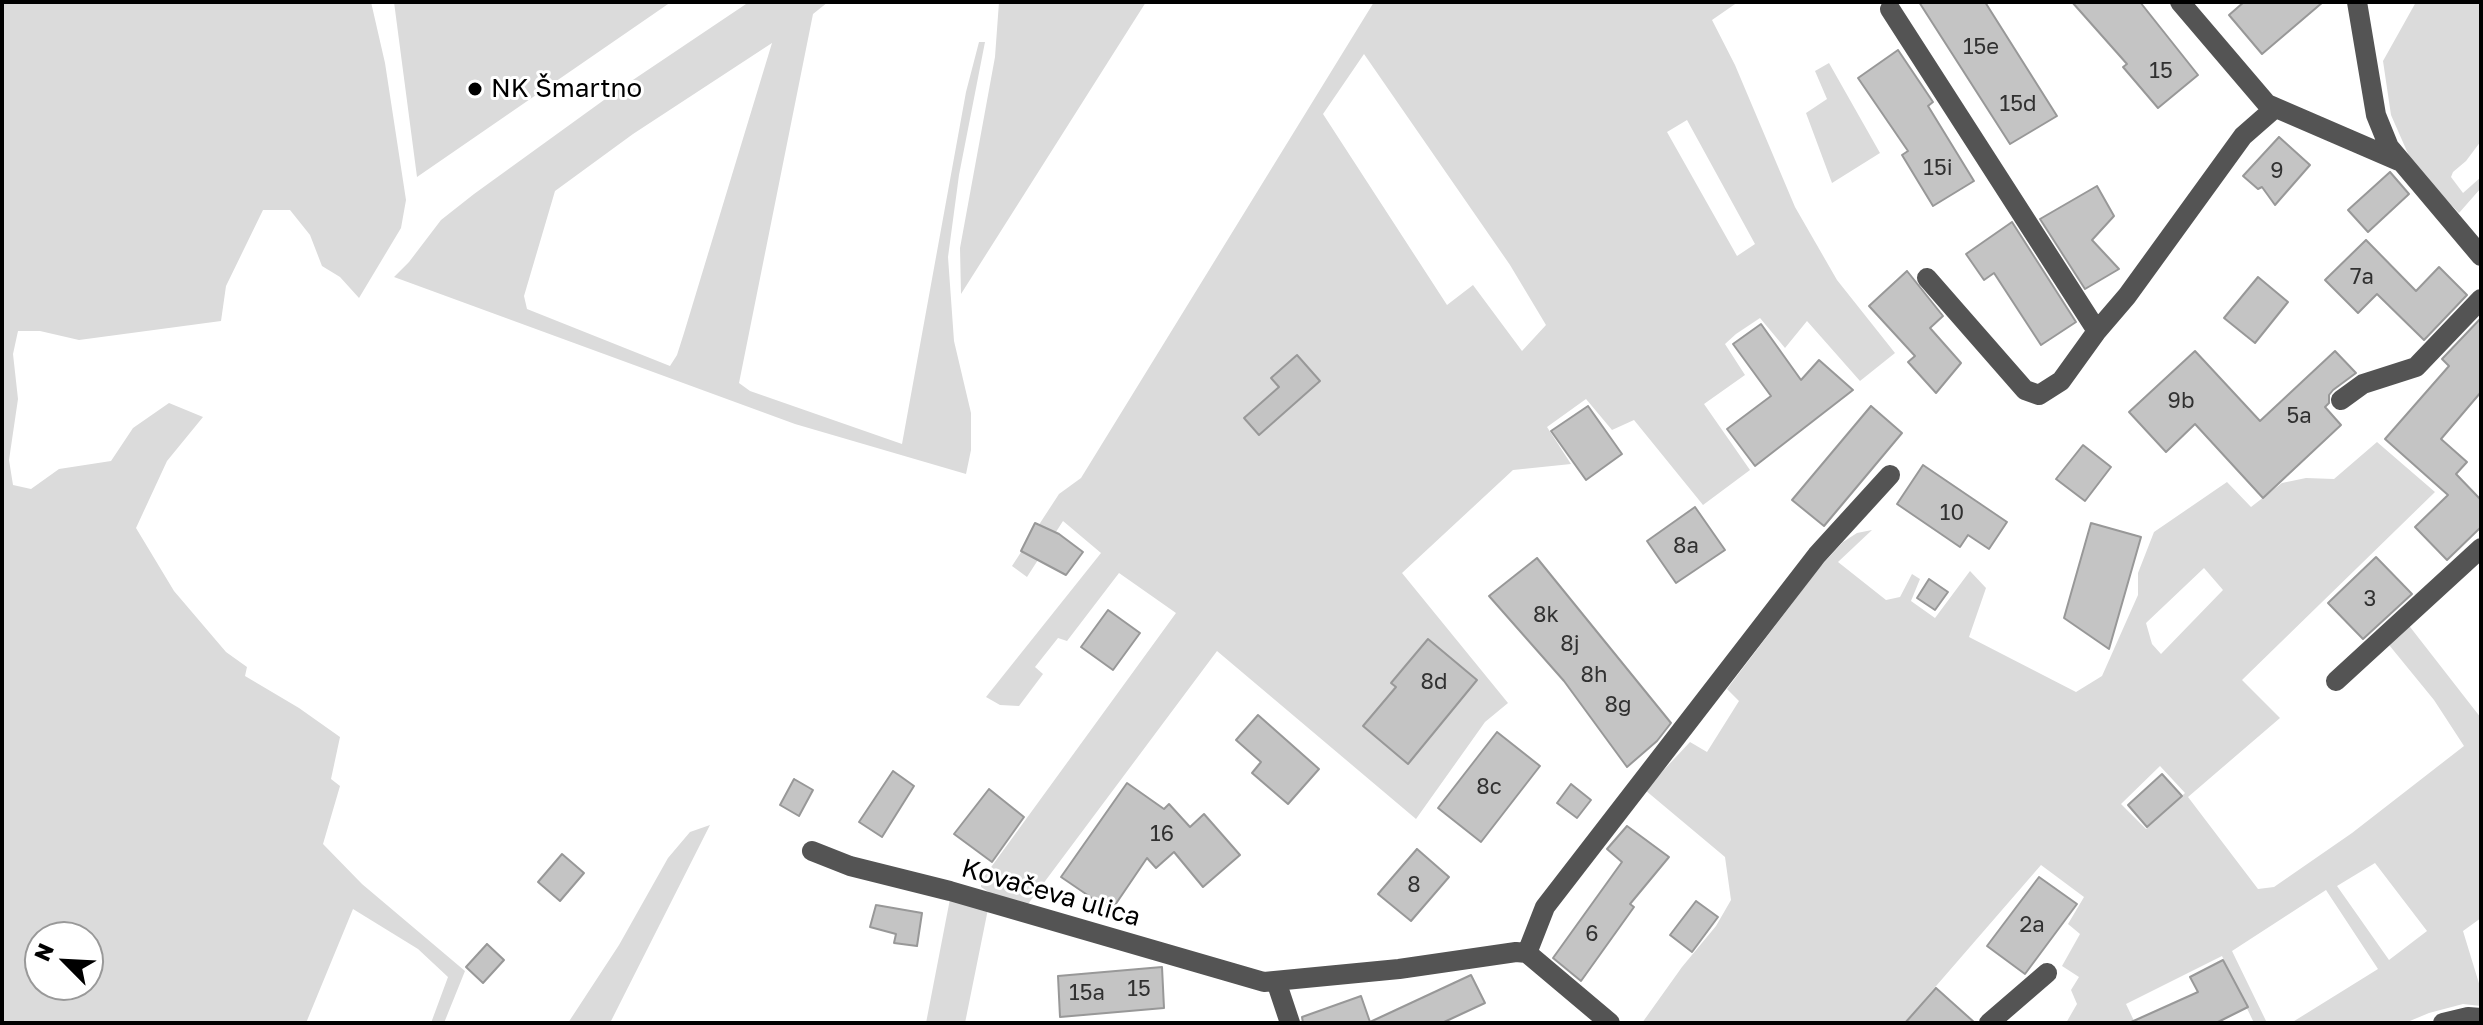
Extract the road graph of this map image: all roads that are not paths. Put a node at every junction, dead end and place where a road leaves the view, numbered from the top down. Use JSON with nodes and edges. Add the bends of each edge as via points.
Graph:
{"nodes":[{"id":1,"x":2357,"y":2,"type":"edge"},
{"id":2,"x":2182,"y":3,"type":"edge"},
{"id":3,"x":1890,"y":9,"type":"dead end"},
{"id":4,"x":2275,"y":108,"type":"junction"},
{"id":5,"x":2403,"y":163,"type":"junction"},
{"id":6,"x":2481,"y":256,"type":"edge"},
{"id":7,"x":1927,"y":278,"type":"dead end"},
{"id":8,"x":2481,"y":299,"type":"edge"},
{"id":9,"x":2097,"y":331,"type":"junction"},
{"id":10,"x":2341,"y":400,"type":"dead end"},
{"id":11,"x":1890,"y":475,"type":"dead end"},
{"id":12,"x":2481,"y":548,"type":"edge"},
{"id":13,"x":2336,"y":681,"type":"dead end"},
{"id":14,"x":812,"y":851,"type":"dead end"},
{"id":15,"x":1527,"y":953,"type":"junction"},
{"id":16,"x":2047,"y":973,"type":"dead end"},
{"id":17,"x":1276,"y":981,"type":"junction"},
{"id":18,"x":2481,"y":1018,"type":"edge"},
{"id":19,"x":1290,"y":1023,"type":"edge"},
{"id":20,"x":1610,"y":1023,"type":"edge"},
{"id":21,"x":1989,"y":1023,"type":"edge"},
{"id":22,"x":2443,"y":1023,"type":"edge"}],
"edges":[{"from":1,"to":5,"type":"street","via":[[2376,115],[2389,147]]},
{"from":2,"to":4,"type":"street"},
{"from":3,"to":9,"type":"street"},
{"from":4,"to":5,"type":"street"},
{"from":4,"to":9,"type":"street","via":[[2243,136]]},
{"from":5,"to":6,"type":"street"},
{"from":7,"to":9,"type":"street","via":[[2025,390],[2039,395],[2061,381]]},
{"from":8,"to":10,"type":"street","via":[[2416,367],[2363,384]]},
{"from":11,"to":15,"type":"street","via":[[1817,555],[1545,907]]},
{"from":12,"to":13,"type":"street"},
{"from":14,"to":17,"type":"street","name":"Kovačeva ulica","via":[[1264,982]]},
{"from":15,"to":17,"type":"street","name":"Kovačeva ulica"},
{"from":15,"to":20,"type":"street"},
{"from":16,"to":21,"type":"street"},
{"from":17,"to":19,"type":"street"},
{"from":18,"to":22,"type":"street"}]}
